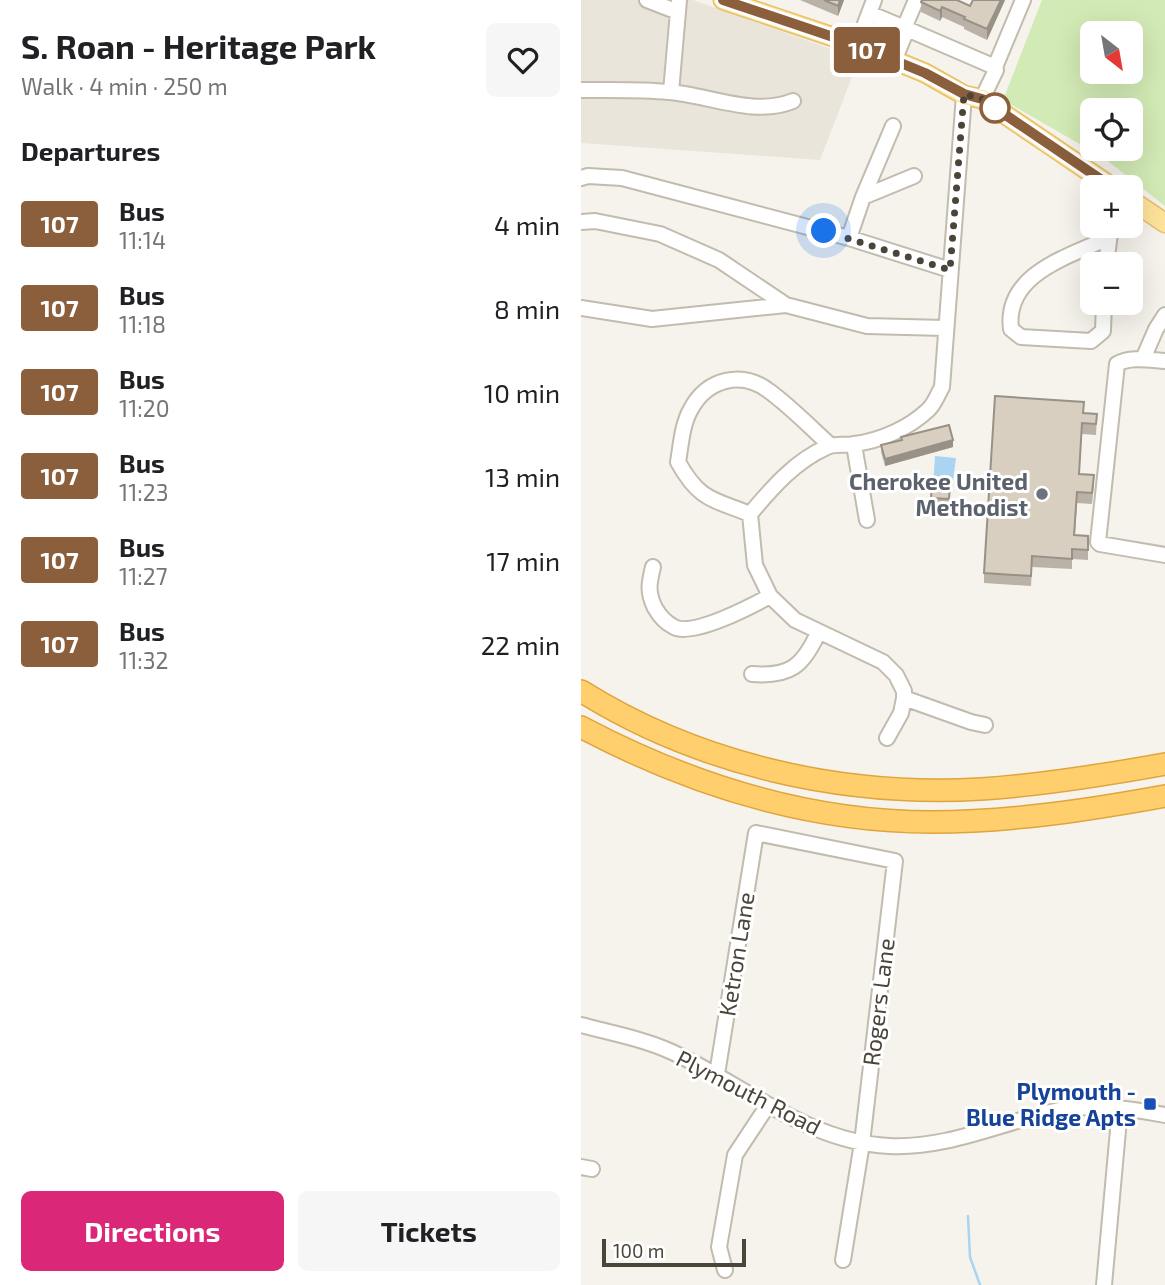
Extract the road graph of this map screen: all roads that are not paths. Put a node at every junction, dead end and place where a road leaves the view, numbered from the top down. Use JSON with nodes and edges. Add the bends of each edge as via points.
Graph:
{"nodes":[{"id":1,"x":647,"y":0,"type":"edge"},
{"id":2,"x":723,"y":0,"type":"edge"},
{"id":3,"x":916,"y":0,"type":"edge"},
{"id":4,"x":1023,"y":0,"type":"edge"},
{"id":5,"x":679,"y":6,"type":"edge"},
{"id":6,"x":871,"y":6,"type":"edge"},
{"id":7,"x":906,"y":27,"type":"junction"},
{"id":8,"x":857,"y":45,"type":"junction"},
{"id":9,"x":894,"y":61,"type":"junction"},
{"id":10,"x":995,"y":67,"type":"junction"},
{"id":11,"x":581,"y":90,"type":"edge"},
{"id":12,"x":671,"y":92,"type":"junction"},
{"id":13,"x":964,"y":94,"type":"junction"},
{"id":14,"x":982,"y":99,"type":"junction"},
{"id":15,"x":793,"y":101,"type":"dead end"},
{"id":16,"x":893,"y":126,"type":"dead end"},
{"id":17,"x":1094,"y":175,"type":"edge"},
{"id":18,"x":913,"y":176,"type":"dead end"},
{"id":19,"x":581,"y":178,"type":"edge"},
{"id":20,"x":863,"y":197,"type":"junction"},
{"id":21,"x":1143,"y":208,"type":"edge"},
{"id":22,"x":581,"y":222,"type":"edge"},
{"id":23,"x":1165,"y":223,"type":"edge"},
{"id":24,"x":849,"y":238,"type":"junction"},
{"id":25,"x":1098,"y":238,"type":"edge"},
{"id":26,"x":950,"y":270,"type":"junction"},
{"id":27,"x":786,"y":305,"type":"junction"},
{"id":28,"x":581,"y":308,"type":"edge"},
{"id":29,"x":1104,"y":315,"type":"edge"},
{"id":30,"x":1165,"y":315,"type":"edge"},
{"id":31,"x":945,"y":328,"type":"junction"},
{"id":32,"x":1143,"y":359,"type":"junction"},
{"id":33,"x":1165,"y":361,"type":"edge"},
{"id":34,"x":854,"y":444,"type":"junction"},
{"id":35,"x":830,"y":445,"type":"junction"},
{"id":36,"x":750,"y":514,"type":"junction"},
{"id":37,"x":867,"y":520,"type":"dead end"},
{"id":38,"x":1165,"y":555,"type":"edge"},
{"id":39,"x":653,"y":567,"type":"dead end"},
{"id":40,"x":770,"y":596,"type":"junction"},
{"id":41,"x":818,"y":633,"type":"junction"},
{"id":42,"x":752,"y":674,"type":"dead end"},
{"id":43,"x":581,"y":691,"type":"edge"},
{"id":44,"x":904,"y":698,"type":"junction"},
{"id":45,"x":985,"y":724,"type":"dead end"},
{"id":46,"x":581,"y":727,"type":"edge"},
{"id":47,"x":887,"y":738,"type":"dead end"},
{"id":48,"x":1165,"y":764,"type":"edge"},
{"id":49,"x":1165,"y":796,"type":"edge"},
{"id":50,"x":756,"y":833,"type":"joint"},
{"id":51,"x":581,"y":1025,"type":"edge"},
{"id":52,"x":717,"y":1074,"type":"junction"},
{"id":53,"x":768,"y":1105,"type":"junction"},
{"id":54,"x":1120,"y":1108,"type":"junction"},
{"id":55,"x":1165,"y":1115,"type":"edge"},
{"id":56,"x":862,"y":1143,"type":"junction"},
{"id":57,"x":843,"y":1260,"type":"dead end"},
{"id":58,"x":725,"y":1270,"type":"dead end"},
{"id":59,"x":1104,"y":1285,"type":"edge"}],
"edges":[{"from":1,"to":5,"type":"street"},
{"from":2,"to":8,"type":"main road"},
{"from":3,"to":7,"type":"street"},
{"from":4,"to":10,"type":"street"},
{"from":5,"to":12,"type":"street"},
{"from":6,"to":7,"type":"street"},
{"from":6,"to":8,"type":"street"},
{"from":7,"to":9,"type":"street"},
{"from":7,"to":10,"type":"street"},
{"from":8,"to":9,"type":"main road"},
{"from":9,"to":13,"type":"main road"},
{"from":10,"to":14,"type":"street"},
{"from":11,"to":12,"type":"street"},
{"from":12,"to":15,"type":"street","via":[[778,107]]},
{"from":13,"to":14,"type":"main road"},
{"from":13,"to":26,"type":"street"},
{"from":14,"to":17,"type":"main road"},
{"from":16,"to":20,"type":"street"},
{"from":18,"to":20,"type":"street"},
{"from":19,"to":24,"type":"street","via":[[622,178]]},
{"from":20,"to":24,"type":"street"},
{"from":21,"to":23,"type":"main road"},
{"from":22,"to":27,"type":"street","via":[[660,234],[719,260]]},
{"from":24,"to":26,"type":"street"},
{"from":25,"to":29,"type":"street","via":[[1022,285],[1010,320],[1011,329],[1021,337],[1091,341],[1103,331]]},
{"from":26,"to":31,"type":"street"},
{"from":27,"to":28,"type":"street","via":[[652,319]]},
{"from":27,"to":31,"type":"street","via":[[867,326]]},
{"from":30,"to":32,"type":"street"},
{"from":31,"to":34,"type":"street","via":[[942,387],[930,409],[881,438]]},
{"from":32,"to":33,"type":"street"},
{"from":32,"to":38,"type":"street","via":[[1117,364],[1098,542]]},
{"from":34,"to":35,"type":"street"},
{"from":34,"to":37,"type":"street"},
{"from":35,"to":36,"type":"street","via":[[793,468]]},
{"from":35,"to":36,"type":"street","via":[[768,389],[743,377],[717,383],[702,395],[691,409],[678,462],[701,494]]},
{"from":36,"to":40,"type":"street","via":[[755,565]]},
{"from":39,"to":40,"type":"street","via":[[647,587],[652,602],[674,628],[720,620]]},
{"from":40,"to":41,"type":"street","via":[[795,621]]},
{"from":41,"to":42,"type":"street","via":[[808,655],[795,666],[781,673]]},
{"from":41,"to":44,"type":"street","via":[[883,662],[896,675]]},
{"from":43,"to":48,"type":"highway","via":[[671,738],[723,756],[775,771],[873,788],[1027,786]]},
{"from":44,"to":45,"type":"street"},
{"from":44,"to":47,"type":"street"},
{"from":46,"to":49,"type":"highway","via":[[684,776],[740,794],[879,819],[931,822],[1028,817]]},
{"from":50,"to":52,"type":"street","name":"Ketron Lane"},
{"from":50,"to":56,"type":"street","name":"Rogers Lane","via":[[895,861]]},
{"from":51,"to":52,"type":"street","name":"Plymouth Road","via":[[669,1050]]},
{"from":52,"to":53,"type":"street","name":"Plymouth Road"},
{"from":53,"to":56,"type":"street","name":"Plymouth Road","via":[[810,1126]]},
{"from":53,"to":58,"type":"street","via":[[735,1155],[719,1247]]},
{"from":54,"to":55,"type":"street","name":"Plymouth Road"},
{"from":54,"to":56,"type":"street","name":"Plymouth Road","via":[[1066,1109],[933,1143]]},
{"from":54,"to":59,"type":"street"},
{"from":56,"to":57,"type":"street","name":"Rogers Lane"}]}
